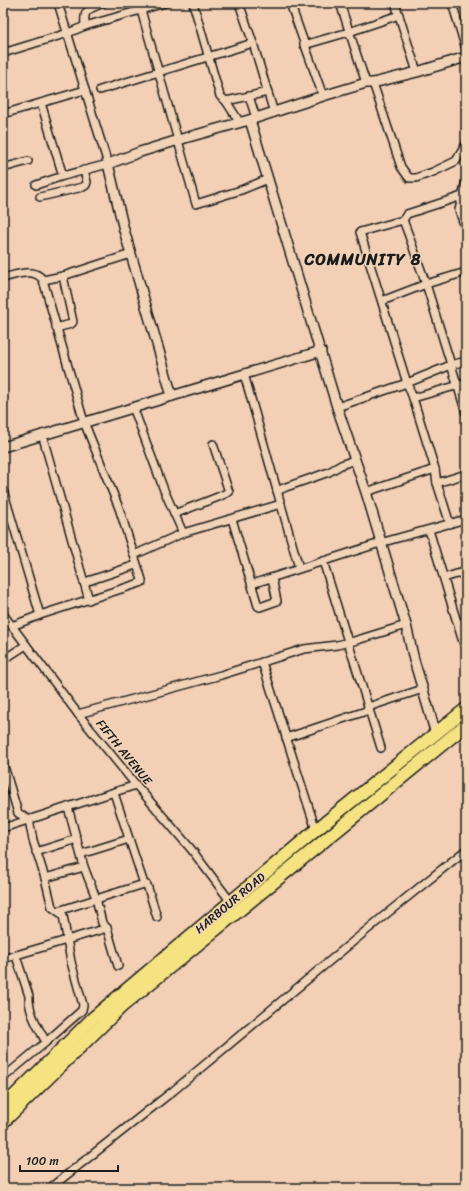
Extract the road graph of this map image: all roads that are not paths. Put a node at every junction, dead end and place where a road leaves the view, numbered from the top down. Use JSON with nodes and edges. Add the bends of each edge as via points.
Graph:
{"nodes":[{"id":1,"x":58,"y":3,"type":"edge"},
{"id":2,"x":103,"y":3,"type":"edge"},
{"id":3,"x":137,"y":3,"type":"edge"},
{"id":4,"x":165,"y":3,"type":"edge"},
{"id":5,"x":193,"y":3,"type":"edge"},
{"id":6,"x":239,"y":3,"type":"edge"},
{"id":7,"x":290,"y":3,"type":"edge"},
{"id":8,"x":340,"y":3,"type":"edge"},
{"id":9,"x":395,"y":3,"type":"edge"},
{"id":10,"x":452,"y":3,"type":"edge"},
{"id":11,"x":141,"y":10,"type":"junction"},
{"id":12,"x":399,"y":15,"type":"junction"},
{"id":13,"x":85,"y":26,"type":"junction"},
{"id":14,"x":349,"y":32,"type":"junction"},
{"id":15,"x":68,"y":33,"type":"junction"},
{"id":16,"x":253,"y":43,"type":"junction"},
{"id":17,"x":304,"y":45,"type":"junction"},
{"id":18,"x":466,"y":49,"type":"edge"},
{"id":19,"x":3,"y":53,"type":"edge"},
{"id":20,"x":466,"y":57,"type":"edge"},
{"id":21,"x":208,"y":58,"type":"junction"},
{"id":22,"x":417,"y":72,"type":"junction"},
{"id":23,"x":159,"y":73,"type":"junction"},
{"id":24,"x":369,"y":83,"type":"junction"},
{"id":25,"x":86,"y":90,"type":"junction"},
{"id":26,"x":100,"y":90,"type":"dead end"},
{"id":27,"x":268,"y":92,"type":"junction"},
{"id":28,"x":249,"y":96,"type":"junction"},
{"id":29,"x":323,"y":96,"type":"junction"},
{"id":30,"x":226,"y":101,"type":"junction"},
{"id":31,"x":41,"y":103,"type":"junction"},
{"id":32,"x":274,"y":113,"type":"junction"},
{"id":33,"x":3,"y":114,"type":"edge"},
{"id":34,"x":253,"y":119,"type":"junction"},
{"id":35,"x":240,"y":123,"type":"junction"},
{"id":36,"x":178,"y":140,"type":"junction"},
{"id":37,"x":466,"y":144,"type":"edge"},
{"id":38,"x":28,"y":161,"type":"dead end"},
{"id":39,"x":108,"y":164,"type":"junction"},
{"id":40,"x":3,"y":168,"type":"edge"},
{"id":41,"x":84,"y":170,"type":"junction"},
{"id":42,"x":63,"y":176,"type":"junction"},
{"id":43,"x":268,"y":179,"type":"junction"},
{"id":44,"x":466,"y":181,"type":"edge"},
{"id":45,"x":36,"y":185,"type":"dead end"},
{"id":46,"x":462,"y":196,"type":"junction"},
{"id":47,"x":40,"y":197,"type":"dead end"},
{"id":48,"x":463,"y":209,"type":"edge"},
{"id":49,"x":403,"y":220,"type":"junction"},
{"id":50,"x":466,"y":231,"type":"edge"},
{"id":51,"x":131,"y":254,"type":"junction"},
{"id":52,"x":466,"y":272,"type":"edge"},
{"id":53,"x":63,"y":276,"type":"junction"},
{"id":54,"x":3,"y":278,"type":"edge"},
{"id":55,"x":43,"y":280,"type":"junction"},
{"id":56,"x":426,"y":284,"type":"junction"},
{"id":57,"x":382,"y":302,"type":"junction"},
{"id":58,"x":56,"y":328,"type":"junction"},
{"id":59,"x":321,"y":351,"type":"junction"},
{"id":60,"x":466,"y":360,"type":"edge"},
{"id":61,"x":451,"y":365,"type":"junction"},
{"id":62,"x":244,"y":374,"type":"junction"},
{"id":63,"x":407,"y":383,"type":"junction"},
{"id":64,"x":466,"y":383,"type":"edge"},
{"id":65,"x":458,"y":385,"type":"junction"},
{"id":66,"x":172,"y":396,"type":"junction"},
{"id":67,"x":413,"y":398,"type":"junction"},
{"id":68,"x":337,"y":406,"type":"junction"},
{"id":69,"x":133,"y":407,"type":"junction"},
{"id":70,"x":466,"y":412,"type":"edge"},
{"id":71,"x":84,"y":422,"type":"junction"},
{"id":72,"x":42,"y":434,"type":"junction"},
{"id":73,"x":213,"y":444,"type":"dead end"},
{"id":74,"x":3,"y":446,"type":"edge"},
{"id":75,"x":354,"y":460,"type":"junction"},
{"id":76,"x":435,"y":469,"type":"junction"},
{"id":77,"x":466,"y":474,"type":"edge"},
{"id":78,"x":437,"y":483,"type":"junction"},
{"id":79,"x":3,"y":490,"type":"edge"},
{"id":80,"x":277,"y":491,"type":"junction"},
{"id":81,"x":366,"y":492,"type":"junction"},
{"id":82,"x":281,"y":504,"type":"junction"},
{"id":83,"x":174,"y":514,"type":"junction"},
{"id":84,"x":232,"y":519,"type":"junction"},
{"id":85,"x":466,"y":519,"type":"edge"},
{"id":86,"x":450,"y":524,"type":"junction"},
{"id":87,"x":429,"y":530,"type":"junction"},
{"id":88,"x":183,"y":533,"type":"junction"},
{"id":89,"x":380,"y":543,"type":"junction"},
{"id":90,"x":134,"y":555,"type":"junction"},
{"id":91,"x":323,"y":561,"type":"junction"},
{"id":92,"x":136,"y":565,"type":"junction"},
{"id":93,"x":299,"y":568,"type":"junction"},
{"id":94,"x":466,"y":571,"type":"edge"},
{"id":95,"x":272,"y":578,"type":"junction"},
{"id":96,"x":444,"y":578,"type":"junction"},
{"id":97,"x":84,"y":582,"type":"junction"},
{"id":98,"x":252,"y":584,"type":"junction"},
{"id":99,"x":89,"y":600,"type":"junction"},
{"id":100,"x":3,"y":614,"type":"edge"},
{"id":101,"x":40,"y":615,"type":"junction"},
{"id":102,"x":466,"y":621,"type":"edge"},
{"id":103,"x":458,"y":624,"type":"junction"},
{"id":104,"x":406,"y":625,"type":"junction"},
{"id":105,"x":12,"y":626,"type":"junction"},
{"id":106,"x":348,"y":642,"type":"junction"},
{"id":107,"x":463,"y":642,"type":"dead end"},
{"id":108,"x":26,"y":645,"type":"junction"},
{"id":109,"x":3,"y":659,"type":"edge"},
{"id":110,"x":262,"y":662,"type":"junction"},
{"id":111,"x":423,"y":689,"type":"junction"},
{"id":112,"x":369,"y":709,"type":"junction"},
{"id":113,"x":466,"y":709,"type":"edge"},
{"id":114,"x":78,"y":714,"type":"junction"},
{"id":115,"x":466,"y":725,"type":"edge"},
{"id":116,"x":436,"y":734,"type":"junction"},
{"id":117,"x":286,"y":738,"type":"junction"},
{"id":118,"x":381,"y":748,"type":"dead end"},
{"id":119,"x":3,"y":763,"type":"edge"},
{"id":120,"x":136,"y":785,"type":"junction"},
{"id":121,"x":114,"y":793,"type":"junction"},
{"id":122,"x":68,"y":807,"type":"junction"},
{"id":123,"x":29,"y":820,"type":"junction"},
{"id":124,"x":3,"y":828,"type":"edge"},
{"id":125,"x":316,"y":830,"type":"junction"},
{"id":126,"x":77,"y":839,"type":"junction"},
{"id":127,"x":129,"y":839,"type":"junction"},
{"id":128,"x":466,"y":850,"type":"edge"},
{"id":129,"x":36,"y":852,"type":"junction"},
{"id":130,"x":81,"y":854,"type":"junction"},
{"id":131,"x":84,"y":867,"type":"junction"},
{"id":132,"x":45,"y":878,"type":"junction"},
{"id":133,"x":144,"y":884,"type":"junction"},
{"id":134,"x":96,"y":898,"type":"junction"},
{"id":135,"x":231,"y":902,"type":"junction"},
{"id":136,"x":58,"y":911,"type":"junction"},
{"id":137,"x":157,"y":917,"type":"dead end"},
{"id":138,"x":107,"y":928,"type":"junction"},
{"id":139,"x":67,"y":940,"type":"junction"},
{"id":140,"x":16,"y":956,"type":"junction"},
{"id":141,"x":3,"y":959,"type":"edge"},
{"id":142,"x":118,"y":966,"type":"dead end"},
{"id":143,"x":46,"y":1042,"type":"junction"},
{"id":144,"x":3,"y":1078,"type":"edge"},
{"id":145,"x":3,"y":1107,"type":"edge"},
{"id":146,"x":3,"y":1122,"type":"edge"},
{"id":147,"x":50,"y":1188,"type":"edge"}],
"edges":[{"from":1,"to":15,"type":"street"},
{"from":2,"to":13,"type":"street","via":[[85,12]]},
{"from":3,"to":11,"type":"street"},
{"from":4,"to":11,"type":"street"},
{"from":5,"to":21,"type":"street"},
{"from":6,"to":16,"type":"street"},
{"from":7,"to":17,"type":"street"},
{"from":8,"to":14,"type":"street"},
{"from":9,"to":12,"type":"street"},
{"from":10,"to":18,"type":"street"},
{"from":11,"to":13,"type":"street"},
{"from":11,"to":23,"type":"street"},
{"from":12,"to":14,"type":"street"},
{"from":12,"to":22,"type":"street"},
{"from":13,"to":15,"type":"street"},
{"from":14,"to":17,"type":"street"},
{"from":14,"to":24,"type":"street"},
{"from":15,"to":19,"type":"street"},
{"from":15,"to":25,"type":"street"},
{"from":16,"to":21,"type":"street"},
{"from":16,"to":27,"type":"street"},
{"from":17,"to":29,"type":"street"},
{"from":20,"to":22,"type":"street"},
{"from":21,"to":23,"type":"street"},
{"from":21,"to":30,"type":"street","via":[[220,96]]},
{"from":22,"to":24,"type":"street"},
{"from":23,"to":26,"type":"street"},
{"from":23,"to":36,"type":"street"},
{"from":24,"to":29,"type":"street"},
{"from":24,"to":37,"type":"street","via":[[401,167],[409,178],[433,172],[456,161]]},
{"from":25,"to":31,"type":"street"},
{"from":25,"to":39,"type":"street"},
{"from":27,"to":28,"type":"street"},
{"from":27,"to":32,"type":"street"},
{"from":28,"to":30,"type":"street"},
{"from":28,"to":34,"type":"street"},
{"from":29,"to":32,"type":"street"},
{"from":30,"to":35,"type":"street"},
{"from":31,"to":33,"type":"street"},
{"from":31,"to":42,"type":"street"},
{"from":32,"to":34,"type":"street"},
{"from":34,"to":35,"type":"street"},
{"from":34,"to":43,"type":"street"},
{"from":35,"to":36,"type":"street"},
{"from":36,"to":39,"type":"street"},
{"from":36,"to":43,"type":"street","via":[[196,204]]},
{"from":38,"to":40,"type":"street"},
{"from":39,"to":41,"type":"street"},
{"from":39,"to":51,"type":"street"},
{"from":41,"to":42,"type":"street"},
{"from":41,"to":47,"type":"street","via":[[86,185]]},
{"from":42,"to":45,"type":"street"},
{"from":43,"to":59,"type":"street"},
{"from":44,"to":46,"type":"street"},
{"from":46,"to":48,"type":"street"},
{"from":46,"to":49,"type":"street","via":[[407,214]]},
{"from":48,"to":50,"type":"street"},
{"from":49,"to":56,"type":"street"},
{"from":49,"to":57,"type":"street","via":[[360,232]]},
{"from":51,"to":53,"type":"street"},
{"from":51,"to":66,"type":"street"},
{"from":52,"to":56,"type":"street"},
{"from":53,"to":55,"type":"street"},
{"from":53,"to":58,"type":"street","via":[[73,322]]},
{"from":54,"to":55,"type":"street","via":[[34,273]]},
{"from":55,"to":58,"type":"street"},
{"from":56,"to":57,"type":"street"},
{"from":56,"to":61,"type":"street"},
{"from":57,"to":63,"type":"street"},
{"from":58,"to":71,"type":"street"},
{"from":59,"to":62,"type":"street"},
{"from":59,"to":68,"type":"street"},
{"from":60,"to":61,"type":"street"},
{"from":61,"to":63,"type":"street"},
{"from":61,"to":65,"type":"street"},
{"from":62,"to":66,"type":"street"},
{"from":62,"to":80,"type":"street"},
{"from":63,"to":67,"type":"street"},
{"from":63,"to":68,"type":"street"},
{"from":64,"to":65,"type":"street"},
{"from":65,"to":67,"type":"street"},
{"from":65,"to":70,"type":"street"},
{"from":66,"to":69,"type":"street"},
{"from":67,"to":76,"type":"street"},
{"from":68,"to":75,"type":"street"},
{"from":69,"to":71,"type":"street"},
{"from":69,"to":83,"type":"street"},
{"from":71,"to":72,"type":"street"},
{"from":71,"to":90,"type":"street","via":[[119,508]]},
{"from":72,"to":74,"type":"street"},
{"from":72,"to":97,"type":"street"},
{"from":73,"to":83,"type":"street","via":[[229,492]]},
{"from":75,"to":80,"type":"street"},
{"from":75,"to":81,"type":"street"},
{"from":76,"to":78,"type":"street"},
{"from":76,"to":81,"type":"street"},
{"from":77,"to":78,"type":"street"},
{"from":78,"to":86,"type":"street"},
{"from":79,"to":101,"type":"street"},
{"from":80,"to":82,"type":"street"},
{"from":81,"to":89,"type":"street"},
{"from":82,"to":84,"type":"street"},
{"from":82,"to":93,"type":"street"},
{"from":83,"to":88,"type":"street"},
{"from":84,"to":88,"type":"street"},
{"from":84,"to":98,"type":"street"},
{"from":85,"to":86,"type":"street"},
{"from":86,"to":87,"type":"street"},
{"from":87,"to":89,"type":"street"},
{"from":87,"to":96,"type":"street"},
{"from":88,"to":90,"type":"street"},
{"from":89,"to":91,"type":"street"},
{"from":89,"to":104,"type":"street"},
{"from":90,"to":92,"type":"street"},
{"from":91,"to":93,"type":"street"},
{"from":91,"to":106,"type":"street"},
{"from":92,"to":97,"type":"street"},
{"from":92,"to":99,"type":"street","via":[[142,582]]},
{"from":93,"to":95,"type":"street"},
{"from":94,"to":96,"type":"street"},
{"from":95,"to":98,"type":"street"},
{"from":95,"to":98,"type":"street","via":[[277,601],[262,607],[258,606]]},
{"from":96,"to":103,"type":"street"},
{"from":97,"to":99,"type":"street"},
{"from":99,"to":101,"type":"street"},
{"from":100,"to":105,"type":"street","name":"FIFTH AVENUE"},
{"from":101,"to":105,"type":"street"},
{"from":102,"to":103,"type":"street"},
{"from":103,"to":107,"type":"street"},
{"from":104,"to":106,"type":"street"},
{"from":104,"to":111,"type":"street"},
{"from":105,"to":108,"type":"street","name":"FIFTH AVENUE"},
{"from":106,"to":110,"type":"street","via":[[304,649]]},
{"from":106,"to":112,"type":"street"},
{"from":108,"to":109,"type":"street"},
{"from":108,"to":114,"type":"street","name":"FIFTH AVENUE"},
{"from":110,"to":114,"type":"street"},
{"from":110,"to":117,"type":"street"},
{"from":111,"to":112,"type":"street"},
{"from":111,"to":116,"type":"street"},
{"from":112,"to":117,"type":"street"},
{"from":112,"to":118,"type":"street"},
{"from":113,"to":116,"type":"highway","name":"HARBOUR ROAD"},
{"from":114,"to":120,"type":"street","name":"FIFTH AVENUE"},
{"from":115,"to":146,"type":"highway","name":"HARBOUR ROAD","via":[[122,1006]]},
{"from":116,"to":125,"type":"highway","name":"HARBOUR ROAD"},
{"from":117,"to":125,"type":"street"},
{"from":119,"to":123,"type":"street","via":[[18,813]]},
{"from":120,"to":121,"type":"street"},
{"from":120,"to":135,"type":"street","name":"FIFTH AVENUE","via":[[191,849]]},
{"from":121,"to":122,"type":"street"},
{"from":121,"to":127,"type":"street"},
{"from":122,"to":123,"type":"street"},
{"from":122,"to":126,"type":"street"},
{"from":123,"to":124,"type":"street"},
{"from":123,"to":129,"type":"street"},
{"from":125,"to":135,"type":"highway","name":"HARBOUR ROAD"},
{"from":126,"to":129,"type":"street"},
{"from":126,"to":130,"type":"street"},
{"from":127,"to":130,"type":"street"},
{"from":127,"to":133,"type":"street"},
{"from":128,"to":147,"type":"street","via":[[173,1091]]},
{"from":129,"to":132,"type":"street"},
{"from":130,"to":131,"type":"street"},
{"from":131,"to":132,"type":"street"},
{"from":131,"to":134,"type":"street"},
{"from":132,"to":136,"type":"street","via":[[52,907]]},
{"from":133,"to":134,"type":"street"},
{"from":133,"to":137,"type":"street","via":[[148,885]]},
{"from":134,"to":136,"type":"street"},
{"from":134,"to":138,"type":"street","via":[[102,923]]},
{"from":135,"to":145,"type":"highway","name":"HARBOUR ROAD","via":[[93,1018]]},
{"from":136,"to":139,"type":"street","via":[[63,915]]},
{"from":138,"to":139,"type":"street"},
{"from":138,"to":142,"type":"street"},
{"from":139,"to":140,"type":"street"},
{"from":139,"to":143,"type":"street","via":[[82,1008]]},
{"from":140,"to":141,"type":"street"},
{"from":140,"to":143,"type":"street","via":[[32,1012]]},
{"from":143,"to":144,"type":"street"}]}
